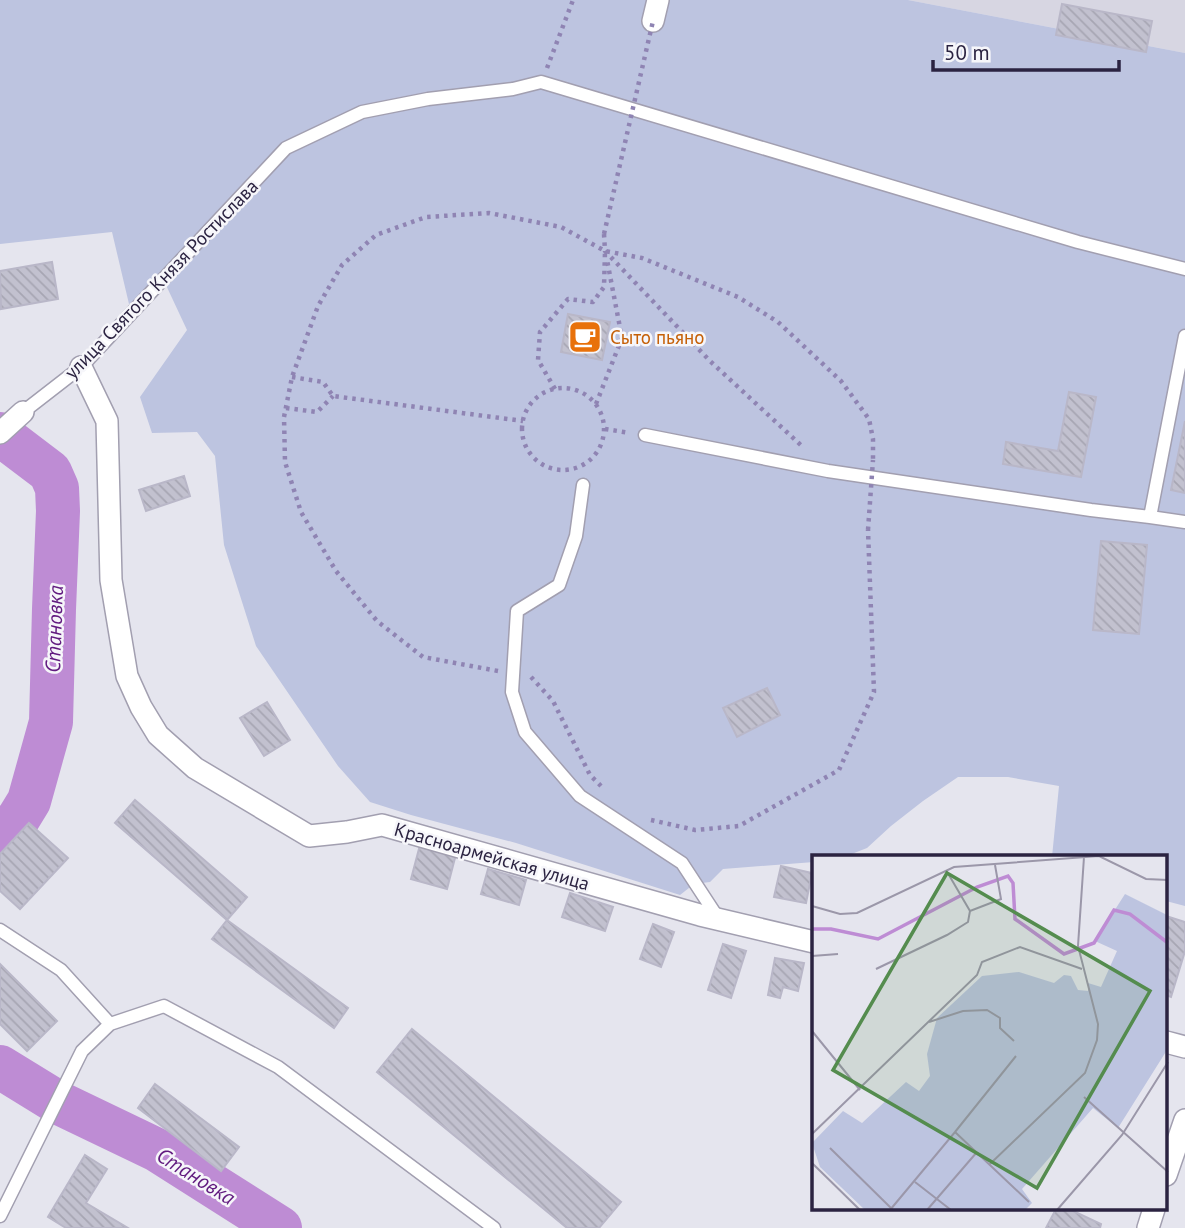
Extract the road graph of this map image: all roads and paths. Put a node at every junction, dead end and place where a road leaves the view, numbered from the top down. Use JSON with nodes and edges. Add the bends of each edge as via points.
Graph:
{"nodes":[{"id":1,"x":573,"y":0,"type":"edge"},
{"id":2,"x":656,"y":10,"type":"edge"},
{"id":3,"x":541,"y":82,"type":"junction"},
{"id":4,"x":605,"y":251,"type":"junction"},
{"id":5,"x":1185,"y":269,"type":"edge"},
{"id":6,"x":1185,"y":336,"type":"edge"},
{"id":7,"x":1182,"y":363,"type":"edge"},
{"id":8,"x":81,"y":367,"type":"junction"},
{"id":9,"x":292,"y":377,"type":"dead end"},
{"id":10,"x":555,"y":389,"type":"junction"},
{"id":11,"x":333,"y":396,"type":"junction"},
{"id":12,"x":596,"y":404,"type":"junction"},
{"id":13,"x":286,"y":408,"type":"dead end"},
{"id":14,"x":23,"y":412,"type":"joint"},
{"id":15,"x":523,"y":421,"type":"junction"},
{"id":16,"x":0,"y":433,"type":"edge"},
{"id":17,"x":645,"y":435,"type":"dead end"},
{"id":18,"x":873,"y":460,"type":"dead end"},
{"id":19,"x":828,"y":471,"type":"junction"},
{"id":20,"x":583,"y":485,"type":"dead end"},
{"id":21,"x":1150,"y":517,"type":"junction"},
{"id":22,"x":1185,"y":522,"type":"edge"},
{"id":23,"x":868,"y":530,"type":"dead end"},
{"id":24,"x":718,"y":919,"type":"junction"},
{"id":25,"x":0,"y":930,"type":"edge"},
{"id":26,"x":812,"y":942,"type":"edge"},
{"id":27,"x":110,"y":1024,"type":"junction"},
{"id":28,"x":1168,"y":1043,"type":"edge"},
{"id":29,"x":1185,"y":1047,"type":"edge"},
{"id":30,"x":1185,"y":1119,"type":"edge"},
{"id":31,"x":1168,"y":1169,"type":"edge"},
{"id":32,"x":1154,"y":1210,"type":"edge"},
{"id":33,"x":0,"y":1216,"type":"edge"},
{"id":34,"x":494,"y":1228,"type":"edge"},
{"id":35,"x":1148,"y":1228,"type":"edge"}],
"edges":[{"from":1,"to":3,"type":"path"},
{"from":2,"to":4,"type":"path","bridge":true,"via":[[604,234]]},
{"from":3,"to":5,"type":"lane","via":[[1064,238]]},
{"from":3,"to":8,"type":"lane","name":"улица Святого Князя Ростислава","via":[[362,112],[286,148]]},
{"from":4,"to":10,"type":"path","via":[[604,287],[593,302],[568,299],[540,332],[538,360]]},
{"from":4,"to":12,"type":"path","via":[[622,338]]},
{"from":4,"to":19,"type":"path","via":[[710,361]]},
{"from":6,"to":7,"type":"lane"},
{"from":7,"to":21,"type":"lane"},
{"from":8,"to":14,"type":"lane","name":"улица Святого Князя Ростислава"},
{"from":8,"to":24,"type":"street","name":"Красноармейская улица","via":[[107,421],[111,580],[127,676],[158,735],[195,768],[309,836],[382,825]]},
{"from":9,"to":11,"type":"path","via":[[323,382]]},
{"from":10,"to":12,"type":"path","via":[[574,389]]},
{"from":10,"to":15,"type":"path","via":[[536,398]]},
{"from":11,"to":13,"type":"path","via":[[317,412]]},
{"from":11,"to":15,"type":"path"},
{"from":12,"to":15,"type":"path","via":[[605,429],[602,442],[596,454],[573,469],[546,466],[535,458],[523,435]]},
{"from":14,"to":16,"type":"street","name":"улица Святого Князя Ростислава"},
{"from":17,"to":19,"type":"lane"},
{"from":18,"to":23,"type":"path","bridge":true},
{"from":19,"to":21,"type":"lane"},
{"from":20,"to":24,"type":"lane","via":[[576,536],[559,585],[517,611],[512,692],[525,732],[580,796],[682,863]]},
{"from":21,"to":22,"type":"lane"},
{"from":24,"to":26,"type":"street","name":"Красноармейская улица"},
{"from":25,"to":27,"type":"lane","via":[[61,970]]},
{"from":27,"to":33,"type":"lane","via":[[82,1051]]},
{"from":27,"to":34,"type":"lane","via":[[164,1006],[278,1067]]},
{"from":28,"to":29,"type":"street"},
{"from":30,"to":31,"type":"street"},
{"from":32,"to":35,"type":"street"}]}
